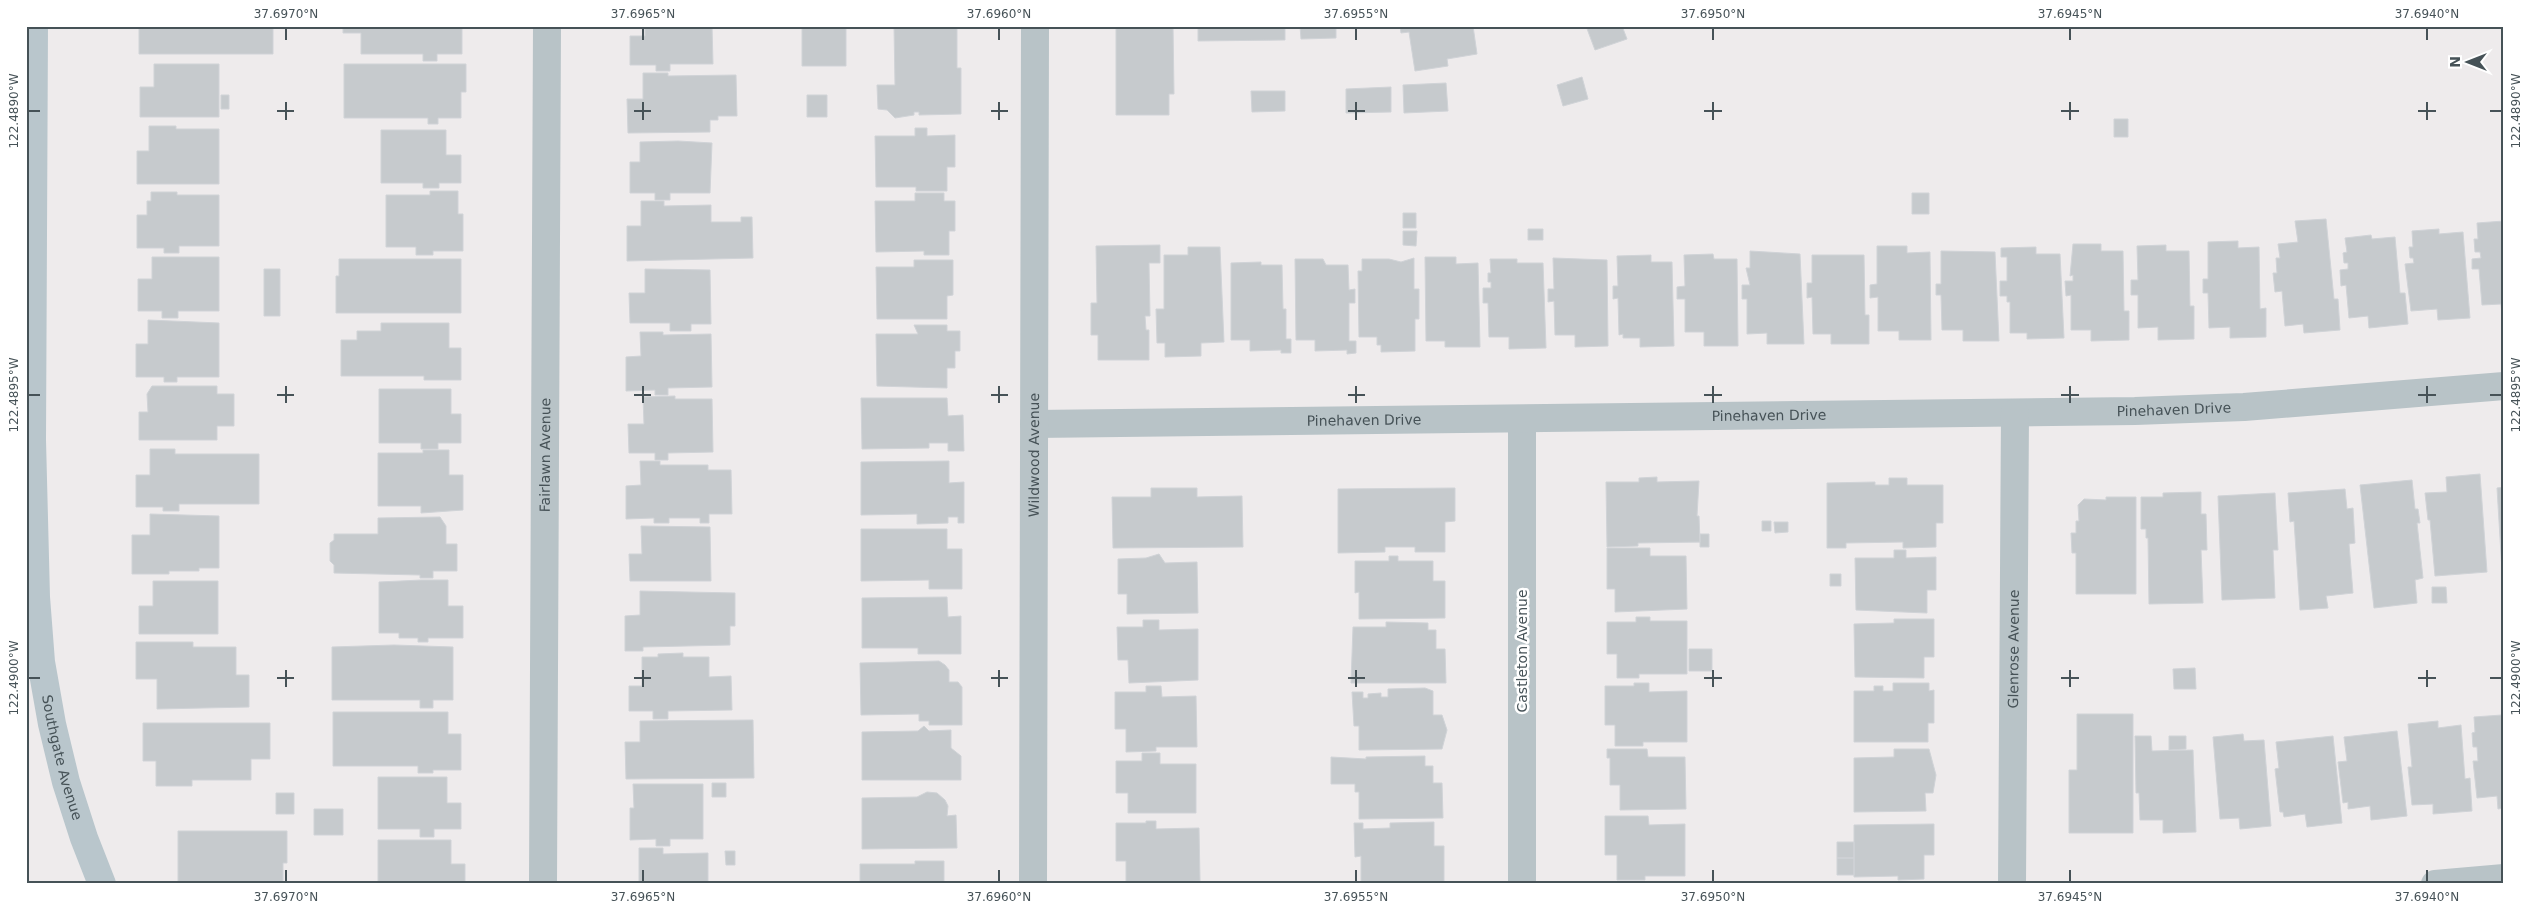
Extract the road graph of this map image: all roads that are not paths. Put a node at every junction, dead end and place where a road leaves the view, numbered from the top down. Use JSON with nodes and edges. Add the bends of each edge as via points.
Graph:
{"nodes":[{"id":1,"x":34,"y":26,"type":"edge"},
{"id":2,"x":546,"y":26,"type":"edge"},
{"id":3,"x":1035,"y":26,"type":"edge"},
{"id":4,"x":2504,"y":386,"type":"edge"},
{"id":5,"x":2015,"y":414,"type":"junction"},
{"id":6,"x":1522,"y":419,"type":"junction"},
{"id":7,"x":1034,"y":424,"type":"junction"},
{"id":8,"x":29,"y":439,"type":"edge"},
{"id":9,"x":2504,"y":878,"type":"edge"},
{"id":10,"x":102,"y":884,"type":"edge"},
{"id":11,"x":543,"y":884,"type":"edge"},
{"id":12,"x":1033,"y":884,"type":"edge"},
{"id":13,"x":1522,"y":884,"type":"edge"},
{"id":14,"x":2012,"y":884,"type":"edge"},
{"id":15,"x":2435,"y":884,"type":"edge"}],
"edges":[{"from":1,"to":8,"type":"street","name":"Southgate Avenue"},
{"from":2,"to":11,"type":"street","name":"Fairlawn Avenue"},
{"from":3,"to":7,"type":"street","name":"Wildwood Avenue"},
{"from":4,"to":5,"type":"street","name":"Pinehaven Drive","via":[[2244,407]]},
{"from":5,"to":6,"type":"street","name":"Pinehaven Drive"},
{"from":5,"to":14,"type":"street","name":"Glenrose Avenue"},
{"from":6,"to":7,"type":"street","name":"Pinehaven Drive"},
{"from":6,"to":13,"type":"street","name":"Castleton Avenue"},
{"from":7,"to":12,"type":"street","name":"Wildwood Avenue"},
{"from":8,"to":10,"type":"street","name":"Southgate Avenue","via":[[41,662],[66,782]]},
{"from":9,"to":15,"type":"street"}]}
